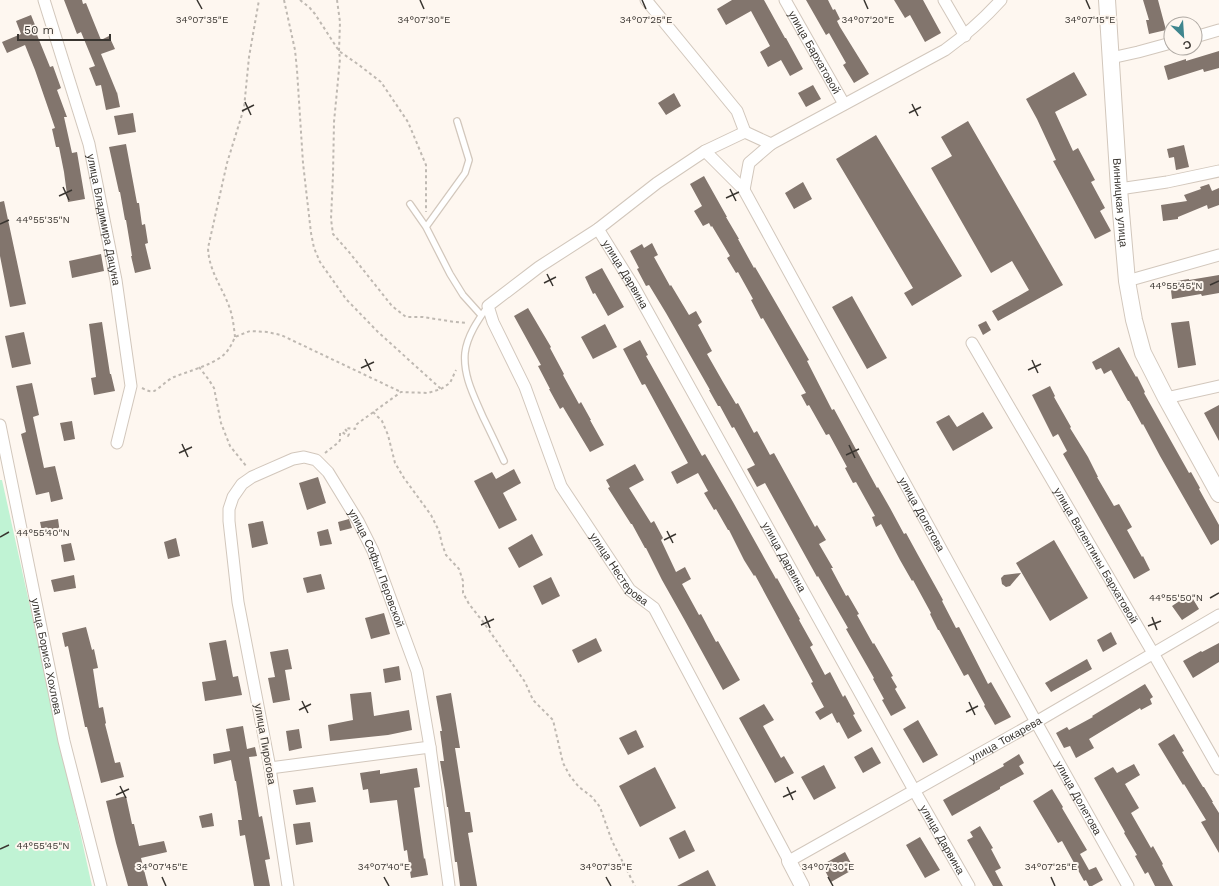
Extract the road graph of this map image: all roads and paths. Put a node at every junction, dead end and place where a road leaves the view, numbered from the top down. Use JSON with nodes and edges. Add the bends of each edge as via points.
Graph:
{"nodes":[{"id":1,"x":44,"y":0,"type":"edge"},
{"id":2,"x":259,"y":0,"type":"edge"},
{"id":3,"x":284,"y":0,"type":"edge"},
{"id":4,"x":300,"y":0,"type":"edge"},
{"id":5,"x":337,"y":0,"type":"edge"},
{"id":6,"x":646,"y":0,"type":"edge"},
{"id":7,"x":785,"y":0,"type":"edge"},
{"id":8,"x":944,"y":0,"type":"edge"},
{"id":9,"x":1001,"y":0,"type":"edge"},
{"id":10,"x":1107,"y":0,"type":"edge"},
{"id":11,"x":1219,"y":30,"type":"edge"},
{"id":12,"x":1203,"y":35,"type":"edge"},
{"id":13,"x":965,"y":36,"type":"junction"},
{"id":14,"x":1163,"y":45,"type":"edge"},
{"id":15,"x":339,"y":51,"type":"junction"},
{"id":16,"x":1111,"y":58,"type":"junction"},
{"id":17,"x":844,"y":104,"type":"junction"},
{"id":18,"x":457,"y":121,"type":"dead end"},
{"id":19,"x":745,"y":132,"type":"junction"},
{"id":20,"x":771,"y":144,"type":"junction"},
{"id":21,"x":705,"y":151,"type":"junction"},
{"id":22,"x":1219,"y":171,"type":"edge"},
{"id":23,"x":1119,"y":189,"type":"junction"},
{"id":24,"x":744,"y":190,"type":"junction"},
{"id":25,"x":410,"y":204,"type":"dead end"},
{"id":26,"x":426,"y":227,"type":"junction"},
{"id":27,"x":598,"y":229,"type":"junction"},
{"id":28,"x":1219,"y":255,"type":"edge"},
{"id":29,"x":1127,"y":281,"type":"junction"},
{"id":30,"x":484,"y":310,"type":"junction"},
{"id":31,"x":476,"y":324,"type":"junction"},
{"id":32,"x":235,"y":337,"type":"junction"},
{"id":33,"x":972,"y":343,"type":"dead end"},
{"id":34,"x":465,"y":353,"type":"junction"},
{"id":35,"x":199,"y":368,"type":"junction"},
{"id":36,"x":131,"y":386,"type":"junction"},
{"id":37,"x":1219,"y":386,"type":"edge"},
{"id":38,"x":441,"y":389,"type":"junction"},
{"id":39,"x":401,"y":392,"type":"junction"},
{"id":40,"x":1166,"y":398,"type":"junction"},
{"id":41,"x":372,"y":412,"type":"junction"},
{"id":42,"x":0,"y":425,"type":"edge"},
{"id":43,"x":117,"y":443,"type":"dead end"},
{"id":44,"x":316,"y":460,"type":"junction"},
{"id":45,"x":504,"y":461,"type":"dead end"},
{"id":46,"x":252,"y":477,"type":"junction"},
{"id":47,"x":1219,"y":494,"type":"edge"},
{"id":48,"x":1219,"y":615,"type":"edge"},
{"id":49,"x":1153,"y":653,"type":"junction"},
{"id":50,"x":1036,"y":722,"type":"junction"},
{"id":51,"x":430,"y":747,"type":"junction"},
{"id":52,"x":270,"y":768,"type":"junction"},
{"id":53,"x":1219,"y":770,"type":"edge"},
{"id":54,"x":914,"y":790,"type":"junction"},
{"id":55,"x":789,"y":861,"type":"junction"},
{"id":56,"x":101,"y":886,"type":"edge"},
{"id":57,"x":288,"y":886,"type":"edge"},
{"id":58,"x":449,"y":886,"type":"edge"},
{"id":59,"x":635,"y":886,"type":"edge"},
{"id":60,"x":802,"y":886,"type":"edge"},
{"id":61,"x":969,"y":886,"type":"edge"},
{"id":62,"x":1128,"y":886,"type":"edge"}],
"edges":[{"from":1,"to":36,"type":"street","name":"улица Владимира Дацуна","via":[[89,144],[116,280]]},
{"from":2,"to":32,"type":"path","via":[[249,57],[244,108],[227,163],[208,248],[208,259],[230,309]]},
{"from":3,"to":38,"type":"path","via":[[295,50],[303,163],[314,248],[320,262],[346,299]]},
{"from":4,"to":15,"type":"path","via":[[315,14]]},
{"from":5,"to":15,"type":"path","via":[[340,22]]},
{"from":6,"to":19,"type":"street","via":[[737,111]]},
{"from":7,"to":17,"type":"street","name":"улица Бархатовой"},
{"from":8,"to":13,"type":"street"},
{"from":9,"to":13,"type":"street"},
{"from":10,"to":16,"type":"main road","name":"Винницкая улица"},
{"from":11,"to":12,"type":"street"},
{"from":13,"to":17,"type":"street","via":[[945,50]]},
{"from":14,"to":16,"type":"street"},
{"from":15,"to":26,"type":"path","via":[[381,82],[408,122],[426,165]]},
{"from":15,"to":31,"type":"path","via":[[334,122],[331,219],[333,234],[392,306],[406,317]]},
{"from":16,"to":23,"type":"main road","name":"Винницкая улица"},
{"from":17,"to":20,"type":"street"},
{"from":18,"to":26,"type":"lane","via":[[469,160],[465,173]]},
{"from":19,"to":20,"type":"street"},
{"from":19,"to":21,"type":"street"},
{"from":20,"to":24,"type":"street","via":[[749,163]]},
{"from":21,"to":24,"type":"street","name":"улица Долетова"},
{"from":21,"to":27,"type":"street","via":[[657,183]]},
{"from":22,"to":23,"type":"street"},
{"from":23,"to":29,"type":"main road","name":"Винницкая улица"},
{"from":24,"to":50,"type":"street","name":"улица Долетова"},
{"from":25,"to":26,"type":"lane"},
{"from":26,"to":30,"type":"lane","via":[[463,295]]},
{"from":27,"to":30,"type":"street","via":[[539,267]]},
{"from":27,"to":54,"type":"street","name":"улица Дарвина","via":[[634,287]]},
{"from":28,"to":29,"type":"street"},
{"from":29,"to":40,"type":"main road","name":"Винницкая улица","via":[[1143,353]]},
{"from":30,"to":31,"type":"lane"},
{"from":30,"to":55,"type":"street","name":"улица Нестерова","via":[[493,322],[525,387],[561,486],[630,590],[654,608]]},
{"from":31,"to":34,"type":"lane"},
{"from":32,"to":35,"type":"path","via":[[229,349],[219,359]]},
{"from":32,"to":39,"type":"path","via":[[250,331],[281,335]]},
{"from":33,"to":49,"type":"street","name":"улица Валентины Бархатовой"},
{"from":34,"to":38,"type":"path","via":[[450,383]]},
{"from":34,"to":45,"type":"lane","via":[[465,371],[471,390]]},
{"from":35,"to":36,"type":"path","via":[[173,377],[155,390]]},
{"from":35,"to":46,"type":"path","via":[[214,388],[220,423],[230,446]]},
{"from":36,"to":43,"type":"street","name":"улица Владимира Дацуна"},
{"from":37,"to":40,"type":"street"},
{"from":38,"to":39,"type":"path","via":[[428,393]]},
{"from":39,"to":41,"type":"path"},
{"from":40,"to":47,"type":"main road","name":"Винницкая улица"},
{"from":41,"to":44,"type":"path","via":[[357,424],[355,429],[346,428],[348,436],[340,433],[339,442]]},
{"from":41,"to":59,"type":"path","via":[[382,421],[395,463],[431,515],[446,555],[458,569],[463,593],[469,604],[525,682],[533,700],[553,720],[563,763],[579,787],[600,807],[612,841]]},
{"from":42,"to":56,"type":"street","name":"улица Бориса Хохлова","via":[[64,741]]},
{"from":44,"to":46,"type":"street","via":[[304,457],[293,459]]},
{"from":44,"to":51,"type":"street","name":"улица Софьи Перовской","via":[[328,472],[373,551],[417,671]]},
{"from":46,"to":52,"type":"street","name":"улица Пирогова","via":[[242,484],[229,509],[238,602]]},
{"from":48,"to":49,"type":"street","name":"улица Токарева"},
{"from":49,"to":50,"type":"street","name":"улица Токарева"},
{"from":49,"to":53,"type":"street","name":"улица Валентины Бархатовой"},
{"from":50,"to":54,"type":"street","name":"улица Токарева"},
{"from":50,"to":62,"type":"street","name":"улица Долетова"},
{"from":51,"to":52,"type":"street"},
{"from":51,"to":58,"type":"street","name":"улица Софьи Перовской"},
{"from":52,"to":57,"type":"street","name":"улица Пирогова"},
{"from":54,"to":55,"type":"street","name":"улица Токарева"},
{"from":54,"to":61,"type":"street","name":"улица Дарвина"},
{"from":55,"to":60,"type":"street","name":"улица Нестерова"}]}
